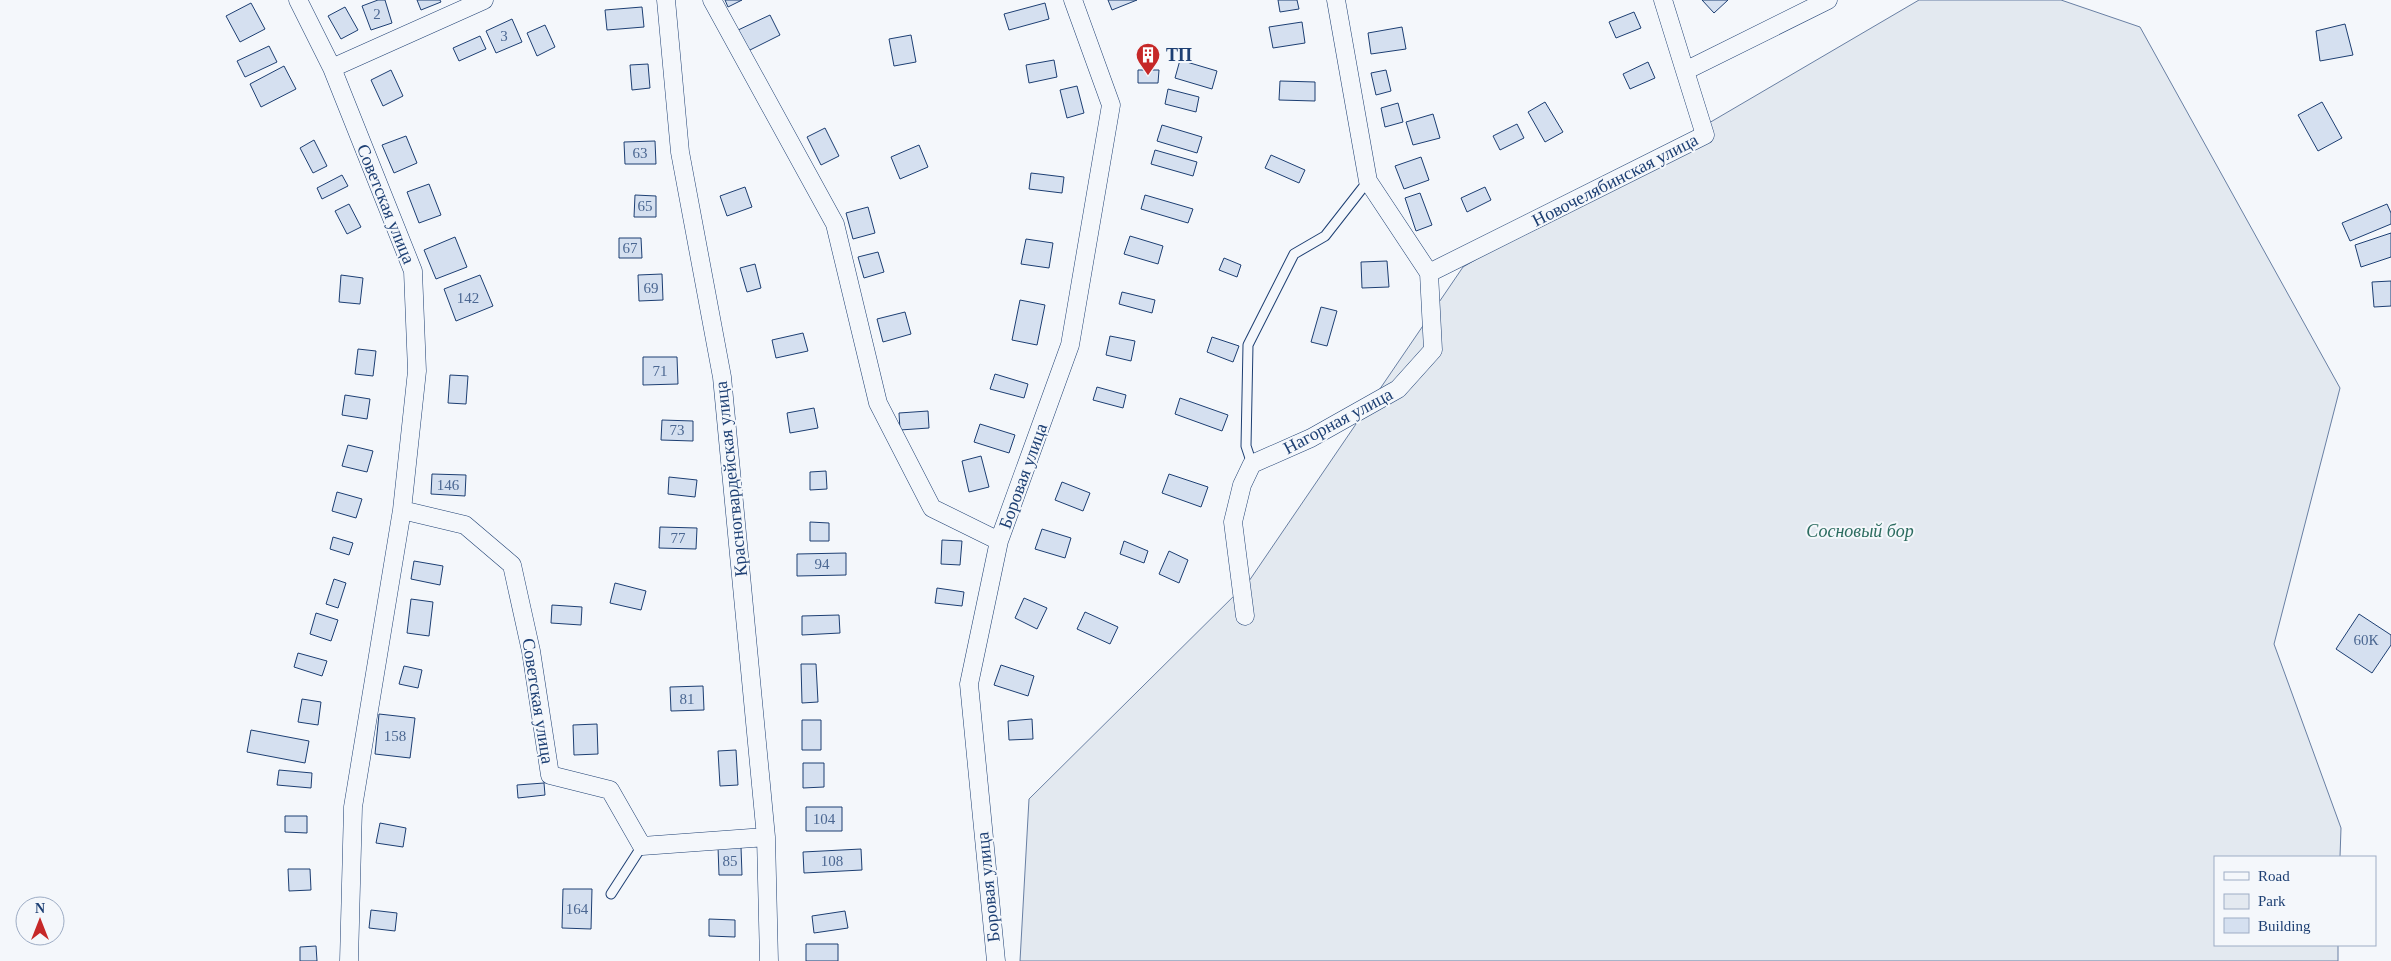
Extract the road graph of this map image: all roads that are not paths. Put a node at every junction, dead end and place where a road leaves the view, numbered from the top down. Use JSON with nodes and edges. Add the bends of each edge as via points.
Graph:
{"nodes":[{"id":1,"x":298,"y":0,"type":"edge"},
{"id":2,"x":484,"y":0,"type":"edge"},
{"id":3,"x":666,"y":0,"type":"edge"},
{"id":4,"x":712,"y":0,"type":"edge"},
{"id":5,"x":1073,"y":0,"type":"edge"},
{"id":6,"x":1336,"y":0,"type":"edge"},
{"id":7,"x":1663,"y":0,"type":"edge"},
{"id":8,"x":1828,"y":0,"type":"edge"},
{"id":9,"x":332,"y":68,"type":"junction"},
{"id":10,"x":1685,"y":71,"type":"junction"},
{"id":11,"x":1368,"y":181,"type":"junction"},
{"id":12,"x":1429,"y":273,"type":"junction"},
{"id":13,"x":1252,"y":464,"type":"junction"},
{"id":14,"x":402,"y":510,"type":"junction"},
{"id":15,"x":999,"y":541,"type":"junction"},
{"id":16,"x":1245,"y":616,"type":"dead end"},
{"id":17,"x":766,"y":837,"type":"junction"},
{"id":18,"x":642,"y":846,"type":"junction"},
{"id":19,"x":611,"y":894,"type":"dead end"},
{"id":20,"x":349,"y":961,"type":"edge"},
{"id":21,"x":769,"y":961,"type":"edge"},
{"id":22,"x":996,"y":961,"type":"edge"}],
"edges":[{"from":1,"to":9,"type":"street","name":"Советская улица"},
{"from":2,"to":9,"type":"street"},
{"from":3,"to":17,"type":"street","name":"Красногвардейская улица","via":[[680,152],[722,377]]},
{"from":4,"to":15,"type":"street","via":[[835,224],[878,403],[932,508]]},
{"from":5,"to":15,"type":"street","name":"Боровая улица","via":[[1111,105],[1070,345]]},
{"from":6,"to":11,"type":"street","name":"Нагорная улица"},
{"from":7,"to":10,"type":"street"},
{"from":8,"to":10,"type":"street"},
{"from":9,"to":14,"type":"street","name":"Советская улица","via":[[413,272],[417,371]]},
{"from":10,"to":12,"type":"street","name":"Новочелябинская улица","via":[[1705,134]]},
{"from":11,"to":12,"type":"street","name":"Нагорная улица"},
{"from":11,"to":13,"type":"lane","via":[[1326,236],[1294,254],[1248,345],[1246,446]]},
{"from":12,"to":13,"type":"street","name":"Нагорная улица","via":[[1434,350],[1398,389],[1312,438]]},
{"from":13,"to":16,"type":"street","via":[[1242,485],[1233,522]]},
{"from":14,"to":18,"type":"street","name":"Советская улица","via":[[465,524],[512,565],[531,651],[550,775],[610,790]]},
{"from":14,"to":20,"type":"street","name":"Советская улица","via":[[353,807]]},
{"from":15,"to":22,"type":"street","name":"Боровая улица","via":[[969,684]]},
{"from":17,"to":18,"type":"street"},
{"from":17,"to":21,"type":"street","name":"Красногвардейская улица"},
{"from":18,"to":19,"type":"lane"}]}
